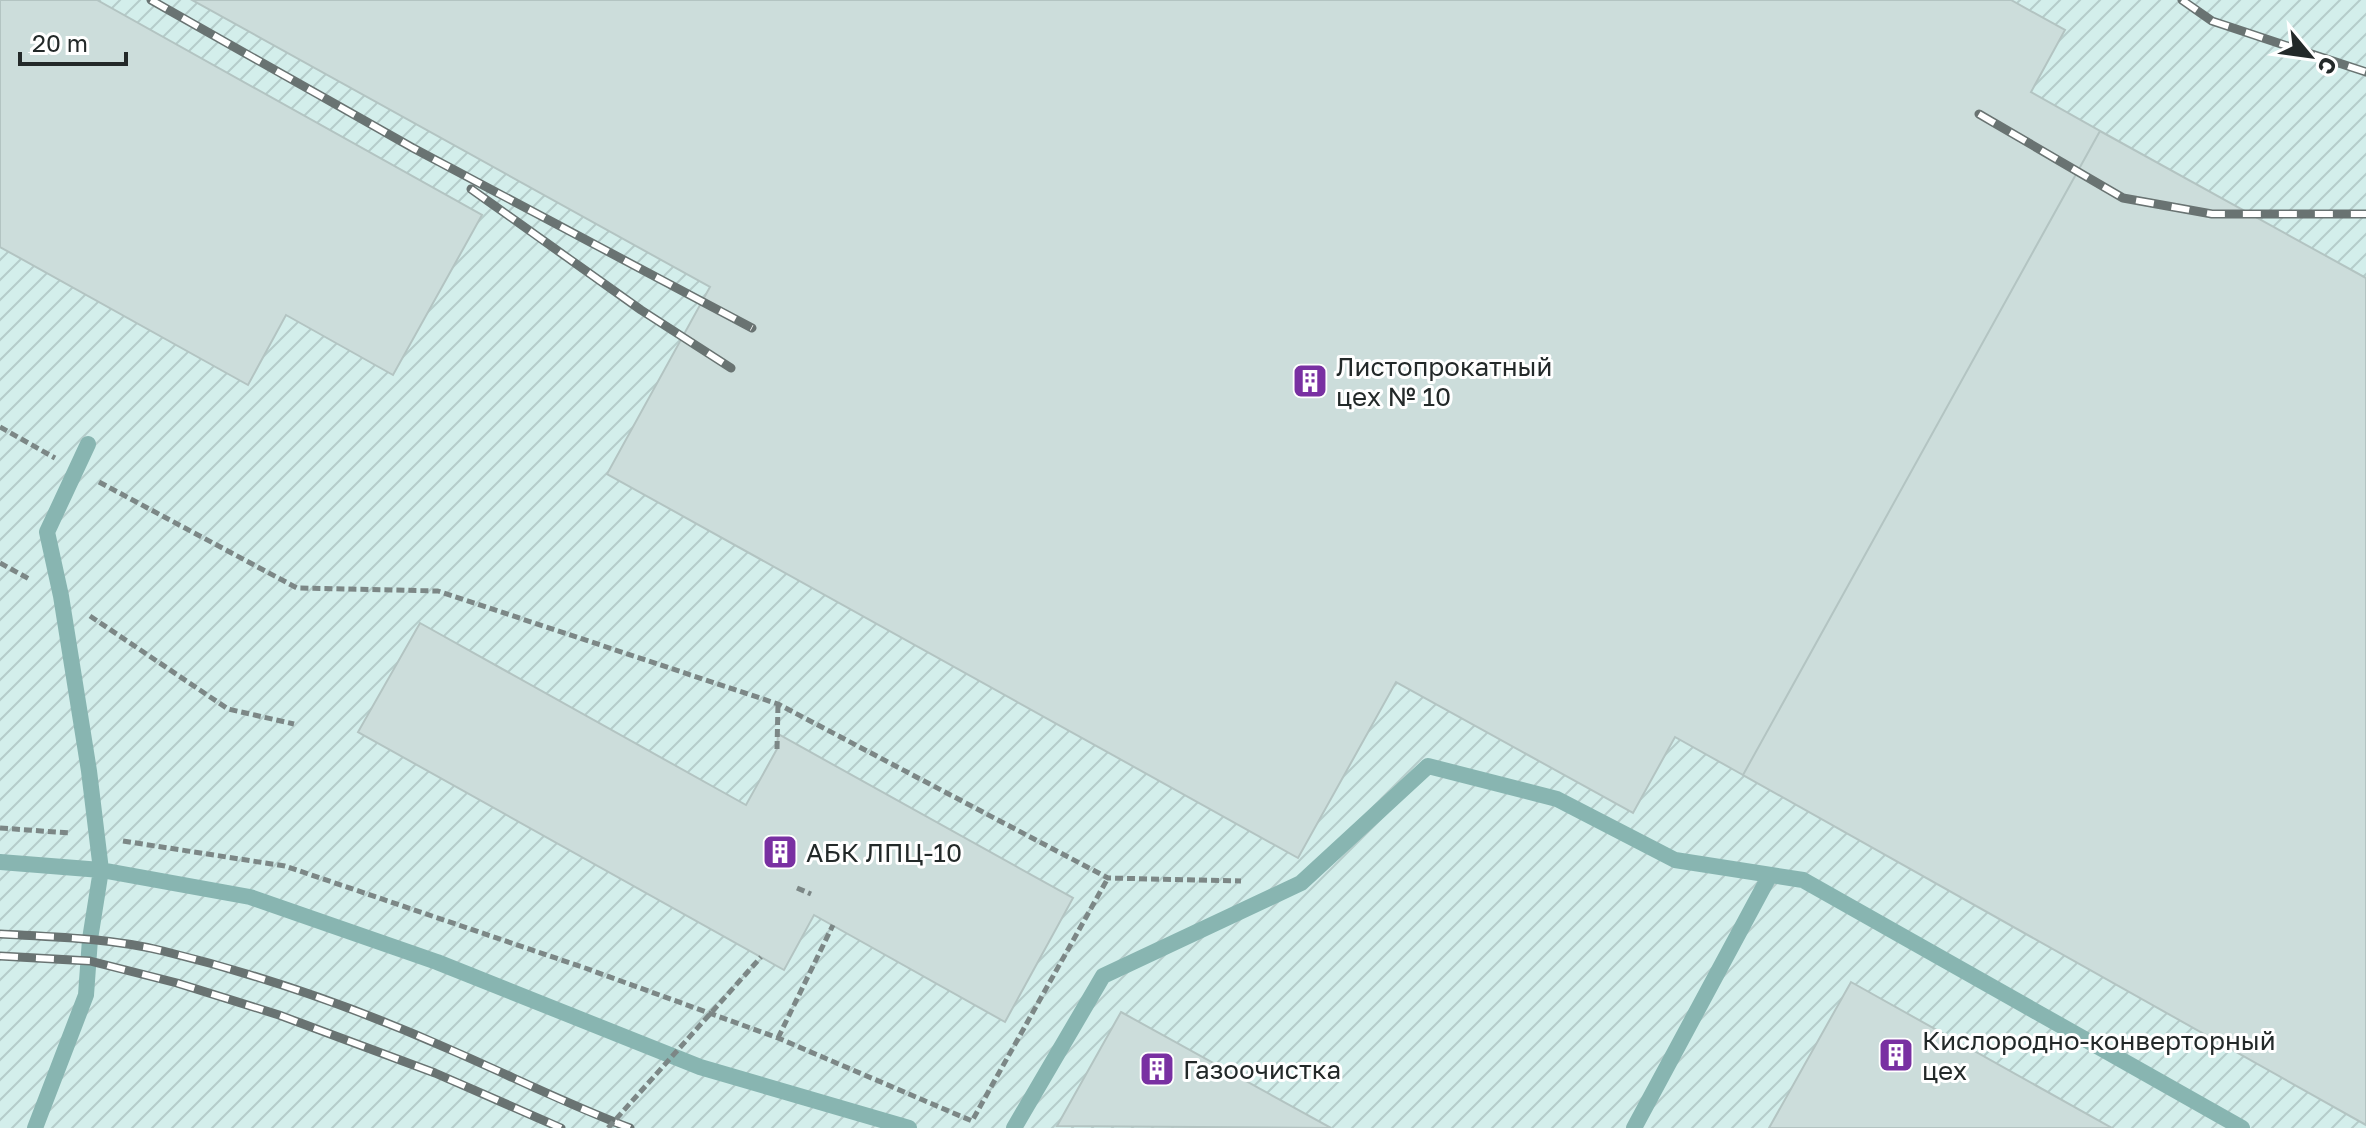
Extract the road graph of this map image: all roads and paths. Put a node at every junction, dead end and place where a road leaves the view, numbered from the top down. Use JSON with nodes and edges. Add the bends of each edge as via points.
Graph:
{"nodes":[{"id":1,"x":0,"y":427,"type":"edge"},
{"id":2,"x":88,"y":444,"type":"dead end"},
{"id":3,"x":76,"y":469,"type":"junction"},
{"id":4,"x":0,"y":563,"type":"edge"},
{"id":5,"x":61,"y":596,"type":"junction"},
{"id":6,"x":778,"y":704,"type":"junction"},
{"id":7,"x":294,"y":724,"type":"dead end"},
{"id":8,"x":777,"y":749,"type":"dead end"},
{"id":9,"x":0,"y":828,"type":"edge"},
{"id":10,"x":97,"y":837,"type":"junction"},
{"id":11,"x":0,"y":862,"type":"edge"},
{"id":12,"x":101,"y":870,"type":"junction"},
{"id":13,"x":1770,"y":875,"type":"junction"},
{"id":14,"x":1108,"y":878,"type":"junction"},
{"id":15,"x":1256,"y":882,"type":"dead end"},
{"id":16,"x":797,"y":888,"type":"dead end"},
{"id":17,"x":811,"y":894,"type":"dead end"},
{"id":18,"x":833,"y":925,"type":"dead end"},
{"id":19,"x":761,"y":957,"type":"dead end"},
{"id":20,"x":778,"y":1038,"type":"junction"},
{"id":21,"x":35,"y":1128,"type":"edge"},
{"id":22,"x":608,"y":1128,"type":"edge"},
{"id":23,"x":909,"y":1128,"type":"edge"},
{"id":24,"x":1014,"y":1128,"type":"edge"},
{"id":25,"x":1634,"y":1128,"type":"edge"},
{"id":26,"x":2242,"y":1128,"type":"edge"}],
"edges":[{"from":1,"to":3,"type":"path"},
{"from":2,"to":3,"type":"lane"},
{"from":3,"to":5,"type":"lane","via":[[47,532]]},
{"from":3,"to":6,"type":"path","via":[[297,588],[438,591]]},
{"from":4,"to":5,"type":"path"},
{"from":5,"to":7,"type":"path","via":[[228,709]]},
{"from":5,"to":10,"type":"lane"},
{"from":6,"to":8,"type":"path"},
{"from":6,"to":14,"type":"path"},
{"from":9,"to":10,"type":"path"},
{"from":10,"to":12,"type":"lane"},
{"from":10,"to":20,"type":"path","via":[[285,866]]},
{"from":11,"to":12,"type":"lane"},
{"from":12,"to":21,"type":"lane","via":[[86,995]]},
{"from":12,"to":23,"type":"lane","via":[[250,897],[437,962],[700,1067]]},
{"from":13,"to":24,"type":"lane","via":[[1675,860],[1557,799],[1428,766],[1301,883],[1103,976]]},
{"from":13,"to":25,"type":"lane"},
{"from":13,"to":26,"type":"lane","via":[[1803,880]]},
{"from":14,"to":15,"type":"path"},
{"from":14,"to":20,"type":"path","via":[[972,1121]]},
{"from":16,"to":17,"type":"path"},
{"from":18,"to":20,"type":"path"},
{"from":19,"to":22,"type":"path","bridge":true}]}
